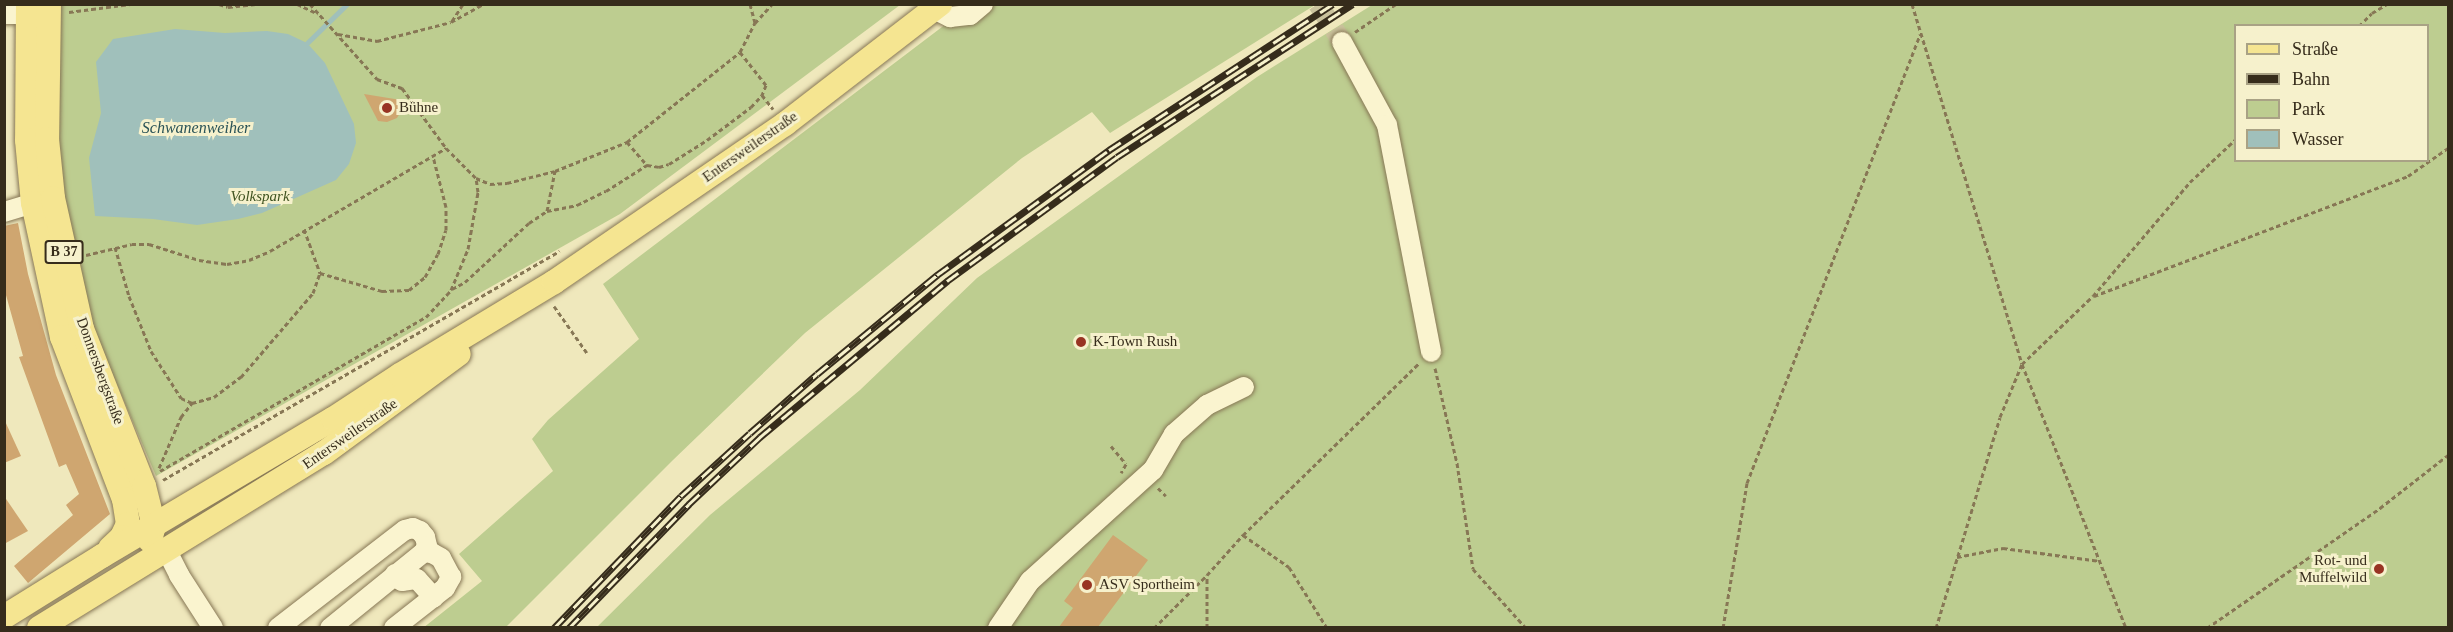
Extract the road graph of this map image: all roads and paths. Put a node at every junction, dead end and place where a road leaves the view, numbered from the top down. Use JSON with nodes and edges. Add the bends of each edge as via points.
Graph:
{"nodes":[{"id":1,"x":130,"y":4,"type":"edge"},
{"id":2,"x":219,"y":4,"type":"edge"},
{"id":3,"x":258,"y":4,"type":"edge"},
{"id":4,"x":297,"y":4,"type":"edge"},
{"id":5,"x":310,"y":4,"type":"edge"},
{"id":6,"x":463,"y":4,"type":"edge"},
{"id":7,"x":483,"y":4,"type":"edge"},
{"id":8,"x":750,"y":4,"type":"edge"},
{"id":9,"x":772,"y":4,"type":"edge"},
{"id":10,"x":983,"y":4,"type":"edge"},
{"id":11,"x":1395,"y":4,"type":"edge"},
{"id":12,"x":1912,"y":4,"type":"edge"},
{"id":13,"x":2387,"y":4,"type":"edge"},
{"id":14,"x":937,"y":7,"type":"edge"},
{"id":15,"x":36,"y":10,"type":"edge"},
{"id":16,"x":320,"y":15,"type":"junction"},
{"id":17,"x":451,"y":22,"type":"junction"},
{"id":18,"x":755,"y":23,"type":"junction"},
{"id":19,"x":2360,"y":24,"type":"edge"},
{"id":20,"x":1921,"y":32,"type":"junction"},
{"id":21,"x":336,"y":34,"type":"junction"},
{"id":22,"x":1342,"y":42,"type":"joint"},
{"id":23,"x":740,"y":52,"type":"junction"},
{"id":24,"x":762,"y":94,"type":"junction"},
{"id":25,"x":774,"y":111,"type":"dead end"},
{"id":26,"x":2234,"y":140,"type":"edge"},
{"id":27,"x":627,"y":142,"type":"junction"},
{"id":28,"x":446,"y":148,"type":"junction"},
{"id":29,"x":2448,"y":148,"type":"edge"},
{"id":30,"x":433,"y":156,"type":"junction"},
{"id":31,"x":2429,"y":161,"type":"edge"},
{"id":32,"x":2428,"y":162,"type":"edge"},
{"id":33,"x":647,"y":165,"type":"junction"},
{"id":34,"x":555,"y":171,"type":"junction"},
{"id":35,"x":476,"y":178,"type":"junction"},
{"id":36,"x":33,"y":203,"type":"junction"},
{"id":37,"x":547,"y":211,"type":"junction"},
{"id":38,"x":4,"y":212,"type":"edge"},
{"id":39,"x":304,"y":229,"type":"junction"},
{"id":40,"x":115,"y":247,"type":"junction"},
{"id":41,"x":562,"y":250,"type":"dead end"},
{"id":42,"x":86,"y":255,"type":"dead end"},
{"id":43,"x":320,"y":273,"type":"junction"},
{"id":44,"x":554,"y":282,"type":"junction"},
{"id":45,"x":451,"y":290,"type":"junction"},
{"id":46,"x":2093,"y":296,"type":"junction"},
{"id":47,"x":1431,"y":351,"type":"junction"},
{"id":48,"x":587,"y":354,"type":"dead end"},
{"id":49,"x":2022,"y":364,"type":"junction"},
{"id":50,"x":1244,"y":387,"type":"dead end"},
{"id":51,"x":192,"y":403,"type":"junction"},
{"id":52,"x":2448,"y":455,"type":"edge"},
{"id":53,"x":162,"y":480,"type":"dead end"},
{"id":54,"x":124,"y":499,"type":"junction"},
{"id":55,"x":154,"y":526,"type":"junction"},
{"id":56,"x":1243,"y":535,"type":"junction"},
{"id":57,"x":166,"y":549,"type":"junction"},
{"id":58,"x":424,"y":552,"type":"junction"},
{"id":59,"x":102,"y":556,"type":"junction"},
{"id":60,"x":1958,"y":557,"type":"junction"},
{"id":61,"x":2100,"y":561,"type":"junction"},
{"id":62,"x":395,"y":574,"type":"junction"},
{"id":63,"x":1207,"y":575,"type":"junction"},
{"id":64,"x":117,"y":578,"type":"junction"},
{"id":65,"x":323,"y":593,"type":"junction"},
{"id":66,"x":434,"y":598,"type":"junction"},
{"id":67,"x":4,"y":617,"type":"edge"},
{"id":68,"x":340,"y":624,"type":"edge"},
{"id":69,"x":39,"y":627,"type":"edge"},
{"id":70,"x":213,"y":627,"type":"edge"},
{"id":71,"x":278,"y":627,"type":"edge"},
{"id":72,"x":394,"y":627,"type":"edge"},
{"id":73,"x":998,"y":627,"type":"edge"},
{"id":74,"x":1154,"y":627,"type":"edge"},
{"id":75,"x":1207,"y":627,"type":"edge"},
{"id":76,"x":1327,"y":627,"type":"edge"},
{"id":77,"x":1526,"y":627,"type":"edge"},
{"id":78,"x":1723,"y":627,"type":"edge"},
{"id":79,"x":1936,"y":627,"type":"edge"},
{"id":80,"x":2126,"y":627,"type":"edge"},
{"id":81,"x":2207,"y":627,"type":"edge"}],
"edges":[{"from":1,"to":15,"type":"path"},
{"from":2,"to":3,"type":"path"},
{"from":4,"to":16,"type":"path"},
{"from":5,"to":16,"type":"path"},
{"from":6,"to":17,"type":"path"},
{"from":7,"to":17,"type":"path"},
{"from":8,"to":18,"type":"path"},
{"from":9,"to":18,"type":"path"},
{"from":10,"to":14,"type":"street","via":[[970,15],[950,17]]},
{"from":11,"to":22,"type":"path"},
{"from":12,"to":20,"type":"path"},
{"from":13,"to":19,"type":"path"},
{"from":14,"to":44,"type":"main road","name":"Entersweilerstraße","via":[[785,124]]},
{"from":15,"to":36,"type":"main road","name":"Donnersbergstraße","number":"B 37","via":[[27,140]]},
{"from":15,"to":55,"type":"main road","name":"Donnersbergstraße","number":"B 37","via":[[57,220],[82,328],[144,486]]},
{"from":16,"to":21,"type":"path"},
{"from":17,"to":21,"type":"path","via":[[377,41]]},
{"from":18,"to":23,"type":"path"},
{"from":20,"to":49,"type":"path"},
{"from":20,"to":78,"type":"path","via":[[1748,483]]},
{"from":21,"to":28,"type":"path","via":[[377,79],[402,88]]},
{"from":22,"to":47,"type":"street","via":[[1387,125]]},
{"from":23,"to":24,"type":"path","via":[[766,85]]},
{"from":23,"to":27,"type":"path"},
{"from":24,"to":25,"type":"path"},
{"from":24,"to":33,"type":"path","via":[[751,107],[669,164]]},
{"from":26,"to":46,"type":"path","via":[[2190,182]]},
{"from":27,"to":33,"type":"path"},
{"from":27,"to":34,"type":"path"},
{"from":28,"to":30,"type":"path"},
{"from":28,"to":35,"type":"path"},
{"from":29,"to":31,"type":"path"},
{"from":30,"to":39,"type":"path"},
{"from":30,"to":43,"type":"path","via":[[446,207],[446,230],[438,254],[418,285],[409,290],[382,291]]},
{"from":32,"to":46,"type":"path","via":[[2408,176]]},
{"from":33,"to":37,"type":"path","via":[[577,205]]},
{"from":34,"to":35,"type":"path","via":[[507,183],[490,184]]},
{"from":34,"to":37,"type":"path"},
{"from":35,"to":45,"type":"path","via":[[468,249]]},
{"from":36,"to":38,"type":"street"},
{"from":36,"to":54,"type":"main road","name":"Donnersbergstraße","number":"B 37","via":[[62,337]]},
{"from":37,"to":45,"type":"path"},
{"from":39,"to":40,"type":"path","via":[[270,251],[227,264],[199,260],[149,244]]},
{"from":39,"to":43,"type":"path"},
{"from":40,"to":42,"type":"path"},
{"from":40,"to":51,"type":"path","via":[[151,351],[181,398]]},
{"from":41,"to":53,"type":"path"},
{"from":43,"to":51,"type":"path","via":[[313,293],[241,377],[214,397]]},
{"from":44,"to":48,"type":"path","via":[[554,308]]},
{"from":44,"to":55,"type":"main road","name":"Entersweilerstraße"},
{"from":44,"to":57,"type":"main road","name":"Entersweilerstraße","via":[[324,453]]},
{"from":45,"to":51,"type":"path","via":[[426,317],[157,472],[181,417]]},
{"from":46,"to":49,"type":"path"},
{"from":47,"to":56,"type":"path"},
{"from":47,"to":77,"type":"path","via":[[1457,463],[1473,569]]},
{"from":49,"to":60,"type":"path","via":[[2000,417]]},
{"from":49,"to":61,"type":"path"},
{"from":50,"to":73,"type":"street","via":[[1208,405],[1173,434],[1153,470],[1030,581]]},
{"from":52,"to":81,"type":"path","via":[[2380,508]]},
{"from":54,"to":55,"type":"main road"},
{"from":54,"to":59,"type":"main road","name":"Donnersbergstraße","number":"B 37","via":[[128,524],[122,537]]},
{"from":55,"to":57,"type":"main road"},
{"from":55,"to":59,"type":"main road","name":"Entersweilerstraße"},
{"from":55,"to":64,"type":"main road","via":[[143,554]]},
{"from":56,"to":63,"type":"path"},
{"from":56,"to":76,"type":"path","via":[[1289,567]]},
{"from":57,"to":64,"type":"main road","name":"Entersweilerstraße"},
{"from":57,"to":70,"type":"street"},
{"from":58,"to":62,"type":"street"},
{"from":58,"to":65,"type":"street","via":[[427,546],[420,531],[405,530]]},
{"from":58,"to":66,"type":"street","via":[[441,558],[451,577]]},
{"from":59,"to":67,"type":"main road","number":"B 37"},
{"from":60,"to":61,"type":"path","via":[[2003,548]]},
{"from":60,"to":79,"type":"path"},
{"from":61,"to":80,"type":"path"},
{"from":62,"to":66,"type":"street","via":[[402,581],[417,579]]},
{"from":62,"to":68,"type":"street"},
{"from":63,"to":74,"type":"path"},
{"from":63,"to":75,"type":"path"},
{"from":64,"to":69,"type":"main road"},
{"from":65,"to":68,"type":"street"},
{"from":65,"to":71,"type":"street"},
{"from":66,"to":72,"type":"street"}]}
